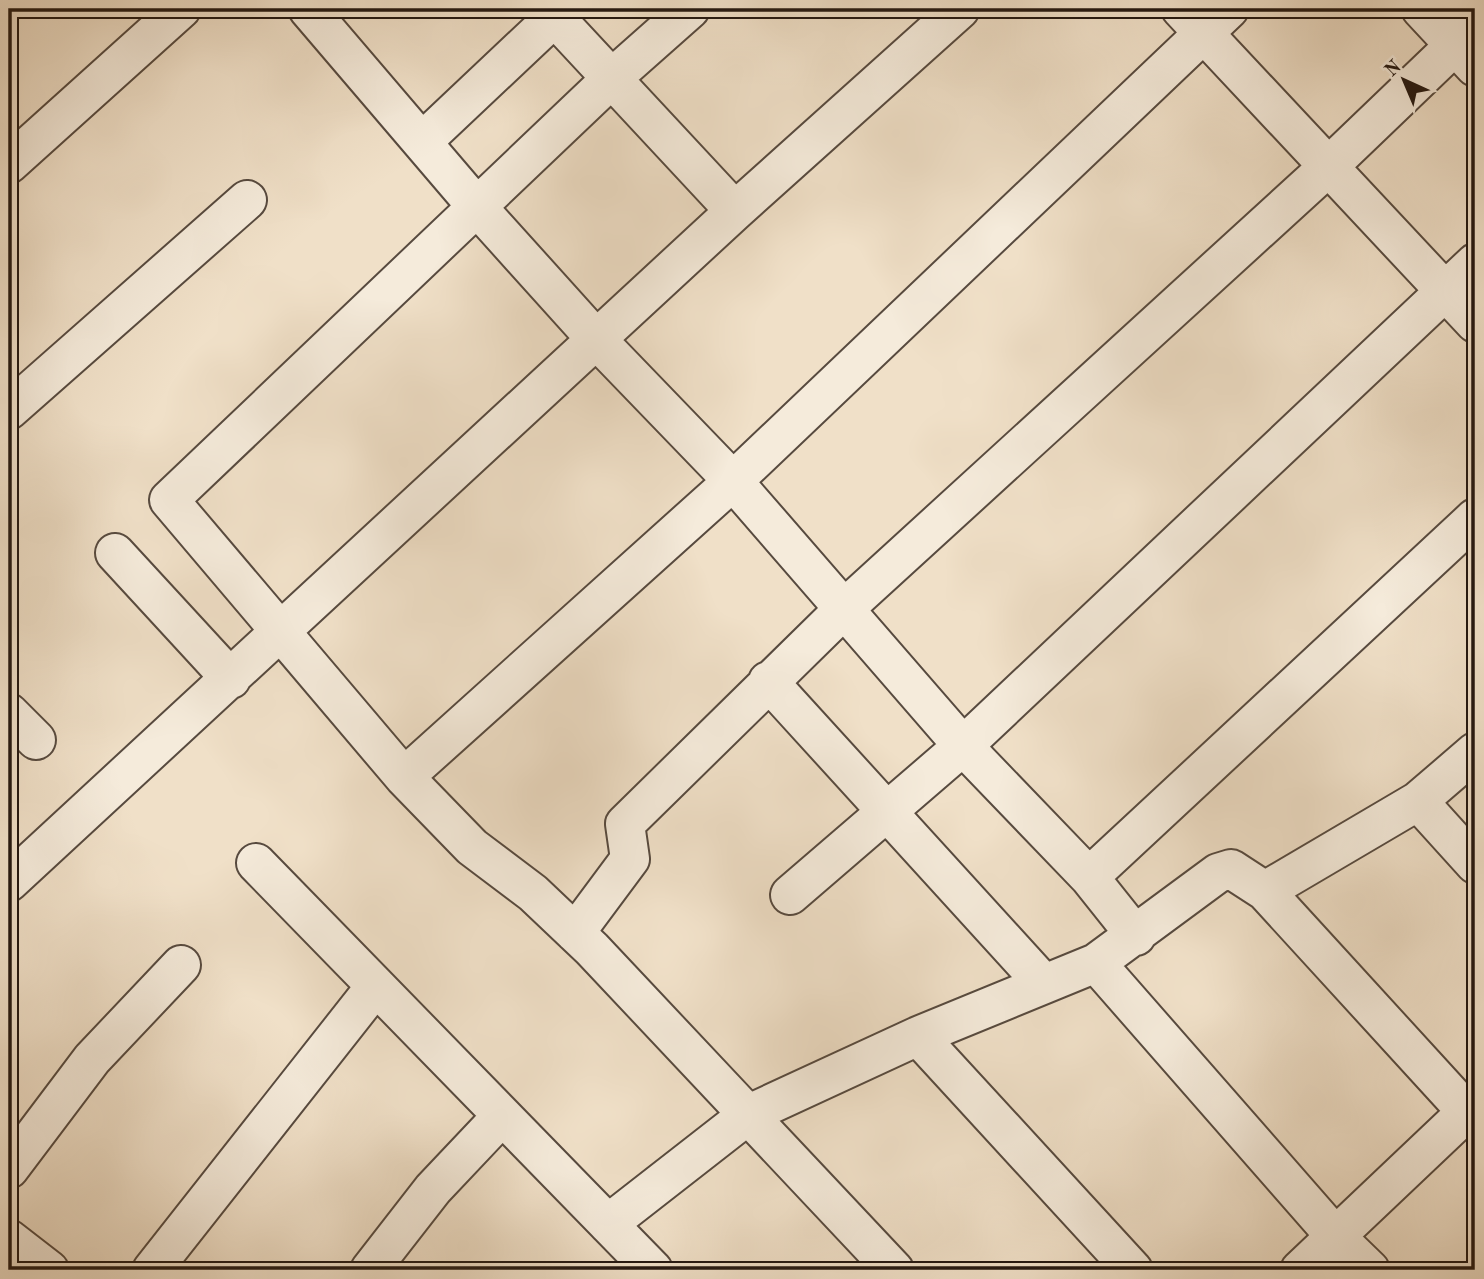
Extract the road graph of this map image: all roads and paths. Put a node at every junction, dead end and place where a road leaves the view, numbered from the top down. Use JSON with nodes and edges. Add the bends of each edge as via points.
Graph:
{"nodes":[{"id":1,"x":181,"y":9,"type":"edge"},
{"id":2,"x":308,"y":9,"type":"edge"},
{"id":3,"x":690,"y":9,"type":"edge"},
{"id":4,"x":960,"y":9,"type":"edge"},
{"id":5,"x":1421,"y":9,"type":"edge"},
{"id":6,"x":555,"y":11,"type":"edge"},
{"id":7,"x":1205,"y":17,"type":"edge"},
{"id":8,"x":1468,"y":46,"type":"edge"},
{"id":9,"x":611,"y":79,"type":"junction"},
{"id":10,"x":422,"y":142,"type":"junction"},
{"id":11,"x":9,"y":164,"type":"edge"},
{"id":12,"x":1328,"y":167,"type":"junction"},
{"id":13,"x":247,"y":200,"type":"dead end"},
{"id":14,"x":478,"y":208,"type":"junction"},
{"id":15,"x":735,"y":211,"type":"junction"},
{"id":16,"x":1475,"y":263,"type":"edge"},
{"id":17,"x":1443,"y":290,"type":"junction"},
{"id":18,"x":1475,"y":323,"type":"edge"},
{"id":19,"x":596,"y":340,"type":"junction"},
{"id":20,"x":9,"y":409,"type":"edge"},
{"id":21,"x":733,"y":481,"type":"junction"},
{"id":22,"x":1475,"y":518,"type":"edge"},
{"id":23,"x":115,"y":553,"type":"dead end"},
{"id":24,"x":844,"y":609,"type":"junction"},
{"id":25,"x":282,"y":633,"type":"junction"},
{"id":26,"x":231,"y":679,"type":"junction"},
{"id":27,"x":768,"y":681,"type":"junction"},
{"id":28,"x":9,"y":713,"type":"edge"},
{"id":29,"x":36,"y":740,"type":"dead end"},
{"id":30,"x":963,"y":746,"type":"junction"},
{"id":31,"x":1475,"y":752,"type":"edge"},
{"id":32,"x":404,"y":776,"type":"junction"},
{"id":33,"x":1418,"y":800,"type":"junction"},
{"id":34,"x":886,"y":813,"type":"junction"},
{"id":35,"x":256,"y":863,"type":"dead end"},
{"id":36,"x":1475,"y":864,"type":"edge"},
{"id":37,"x":1088,"y":877,"type":"junction"},
{"id":38,"x":9,"y":882,"type":"edge"},
{"id":39,"x":1265,"y":891,"type":"junction"},
{"id":40,"x":790,"y":895,"type":"dead end"},
{"id":41,"x":575,"y":933,"type":"junction"},
{"id":42,"x":1136,"y":936,"type":"junction"},
{"id":43,"x":1096,"y":962,"type":"junction"},
{"id":44,"x":181,"y":965,"type":"dead end"},
{"id":45,"x":1044,"y":984,"type":"junction"},
{"id":46,"x":375,"y":987,"type":"junction"},
{"id":47,"x":918,"y":1036,"type":"junction"},
{"id":48,"x":1471,"y":1108,"type":"edge"},
{"id":49,"x":749,"y":1114,"type":"junction"},
{"id":50,"x":502,"y":1116,"type":"junction"},
{"id":51,"x":9,"y":1169,"type":"edge"},
{"id":52,"x":608,"y":1224,"type":"junction"},
{"id":53,"x":1336,"y":1237,"type":"junction"},
{"id":54,"x":9,"y":1239,"type":"edge"},
{"id":55,"x":48,"y":1270,"type":"edge"},
{"id":56,"x":152,"y":1270,"type":"edge"},
{"id":57,"x":370,"y":1270,"type":"edge"},
{"id":58,"x":653,"y":1270,"type":"edge"},
{"id":59,"x":894,"y":1270,"type":"edge"},
{"id":60,"x":1133,"y":1270,"type":"edge"},
{"id":61,"x":1300,"y":1270,"type":"edge"},
{"id":62,"x":1370,"y":1270,"type":"edge"}],
"edges":[{"from":1,"to":11,"type":"street"},
{"from":2,"to":10,"type":"street"},
{"from":3,"to":9,"type":"street"},
{"from":4,"to":15,"type":"street"},
{"from":5,"to":8,"type":"street"},
{"from":6,"to":9,"type":"street"},
{"from":6,"to":10,"type":"street"},
{"from":7,"to":12,"type":"street"},
{"from":7,"to":21,"type":"street"},
{"from":8,"to":12,"type":"street"},
{"from":9,"to":14,"type":"street"},
{"from":9,"to":15,"type":"street"},
{"from":10,"to":14,"type":"street"},
{"from":12,"to":17,"type":"street"},
{"from":12,"to":24,"type":"street"},
{"from":13,"to":20,"type":"street"},
{"from":14,"to":19,"type":"street"},
{"from":14,"to":25,"type":"street","via":[[169,500]]},
{"from":15,"to":19,"type":"street"},
{"from":16,"to":17,"type":"street"},
{"from":17,"to":18,"type":"street"},
{"from":17,"to":30,"type":"street"},
{"from":19,"to":21,"type":"street"},
{"from":19,"to":25,"type":"street"},
{"from":21,"to":24,"type":"street"},
{"from":21,"to":32,"type":"street"},
{"from":22,"to":37,"type":"street"},
{"from":23,"to":26,"type":"street"},
{"from":24,"to":27,"type":"street"},
{"from":24,"to":30,"type":"street"},
{"from":25,"to":26,"type":"street"},
{"from":25,"to":32,"type":"street"},
{"from":26,"to":38,"type":"street"},
{"from":27,"to":34,"type":"street"},
{"from":27,"to":41,"type":"street","via":[[625,824],[630,859]]},
{"from":28,"to":29,"type":"street"},
{"from":30,"to":34,"type":"street"},
{"from":30,"to":37,"type":"street"},
{"from":31,"to":33,"type":"street"},
{"from":32,"to":41,"type":"street","via":[[471,847],[533,893]]},
{"from":33,"to":36,"type":"street"},
{"from":33,"to":39,"type":"street"},
{"from":34,"to":40,"type":"street"},
{"from":34,"to":45,"type":"street"},
{"from":35,"to":46,"type":"street"},
{"from":37,"to":42,"type":"street"},
{"from":39,"to":42,"type":"street","via":[[1231,869],[1218,873]]},
{"from":39,"to":48,"type":"street"},
{"from":41,"to":49,"type":"street"},
{"from":42,"to":43,"type":"street"},
{"from":43,"to":45,"type":"street"},
{"from":43,"to":53,"type":"street"},
{"from":44,"to":51,"type":"street","via":[[92,1059]]},
{"from":45,"to":47,"type":"street"},
{"from":46,"to":50,"type":"street"},
{"from":46,"to":56,"type":"street"},
{"from":47,"to":49,"type":"street"},
{"from":47,"to":60,"type":"street"},
{"from":48,"to":53,"type":"street"},
{"from":49,"to":52,"type":"street"},
{"from":49,"to":59,"type":"street"},
{"from":50,"to":52,"type":"street"},
{"from":50,"to":57,"type":"street","via":[[433,1189]]},
{"from":52,"to":58,"type":"street"},
{"from":53,"to":61,"type":"street"},
{"from":53,"to":62,"type":"street"},
{"from":54,"to":55,"type":"street"}]}
